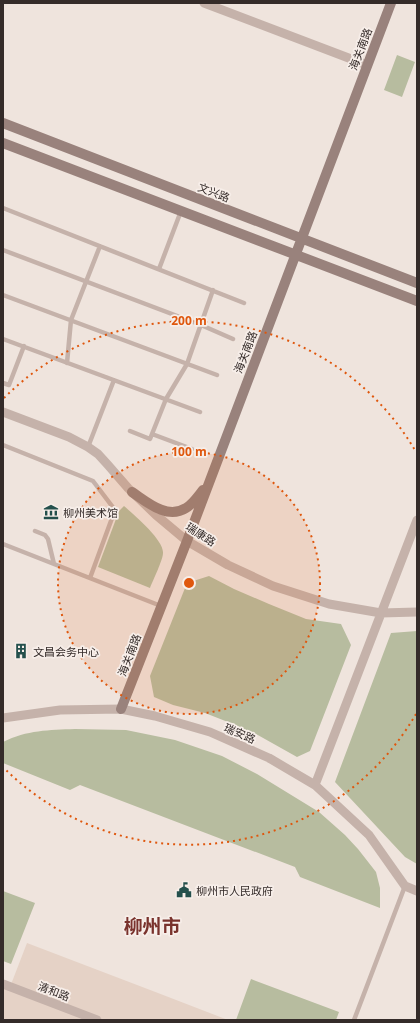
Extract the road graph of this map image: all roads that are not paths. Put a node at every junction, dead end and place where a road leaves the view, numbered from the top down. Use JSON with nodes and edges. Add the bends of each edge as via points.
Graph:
{"nodes":[{"id":1,"x":204,"y":3,"type":"edge"},
{"id":2,"x":391,"y":3,"type":"edge"},
{"id":3,"x":367,"y":65,"type":"junction"},
{"id":4,"x":3,"y":123,"type":"edge"},
{"id":5,"x":3,"y":143,"type":"edge"},
{"id":6,"x":3,"y":208,"type":"edge"},
{"id":7,"x":181,"y":210,"type":"junction"},
{"id":8,"x":301,"y":239,"type":"junction"},
{"id":9,"x":100,"y":246,"type":"junction"},
{"id":10,"x":3,"y":250,"type":"edge"},
{"id":11,"x":295,"y":254,"type":"junction"},
{"id":12,"x":159,"y":269,"type":"junction"},
{"id":13,"x":86,"y":282,"type":"junction"},
{"id":14,"x":417,"y":283,"type":"edge"},
{"id":15,"x":213,"y":290,"type":"junction"},
{"id":16,"x":3,"y":295,"type":"edge"},
{"id":17,"x":417,"y":300,"type":"edge"},
{"id":18,"x":244,"y":303,"type":"dead end"},
{"id":19,"x":71,"y":320,"type":"junction"},
{"id":20,"x":201,"y":325,"type":"junction"},
{"id":21,"x":3,"y":339,"type":"edge"},
{"id":22,"x":233,"y":339,"type":"dead end"},
{"id":23,"x":24,"y":346,"type":"junction"},
{"id":24,"x":67,"y":362,"type":"junction"},
{"id":25,"x":187,"y":364,"type":"junction"},
{"id":26,"x":217,"y":375,"type":"dead end"},
{"id":27,"x":114,"y":380,"type":"junction"},
{"id":28,"x":3,"y":383,"type":"edge"},
{"id":29,"x":166,"y":399,"type":"junction"},
{"id":30,"x":3,"y":412,"type":"edge"},
{"id":31,"x":200,"y":412,"type":"dead end"},
{"id":32,"x":130,"y":431,"type":"dead end"},
{"id":33,"x":152,"y":434,"type":"junction"},
{"id":34,"x":3,"y":445,"type":"edge"},
{"id":35,"x":88,"y":447,"type":"junction"},
{"id":36,"x":192,"y":449,"type":"dead end"},
{"id":37,"x":210,"y":480,"type":"junction"},
{"id":38,"x":132,"y":492,"type":"junction"},
{"id":39,"x":417,"y":520,"type":"edge"},
{"id":40,"x":35,"y":531,"type":"dead end"},
{"id":41,"x":187,"y":541,"type":"junction"},
{"id":42,"x":3,"y":544,"type":"edge"},
{"id":43,"x":54,"y":564,"type":"junction"},
{"id":44,"x":90,"y":578,"type":"junction"},
{"id":45,"x":161,"y":606,"type":"junction"},
{"id":46,"x":417,"y":612,"type":"edge"},
{"id":47,"x":382,"y":613,"type":"junction"},
{"id":48,"x":121,"y":709,"type":"junction"},
{"id":49,"x":3,"y":718,"type":"edge"},
{"id":50,"x":315,"y":785,"type":"junction"},
{"id":51,"x":405,"y":886,"type":"junction"},
{"id":52,"x":417,"y":891,"type":"edge"},
{"id":53,"x":3,"y":984,"type":"edge"},
{"id":54,"x":97,"y":1020,"type":"edge"},
{"id":55,"x":354,"y":1020,"type":"edge"}],
"edges":[{"from":1,"to":3,"type":"street"},
{"from":2,"to":3,"type":"main road","name":"海关南路"},
{"from":3,"to":8,"type":"main road","name":"海关南路"},
{"from":4,"to":8,"type":"main road","name":"文兴路"},
{"from":5,"to":7,"type":"main road"},
{"from":6,"to":9,"type":"lane"},
{"from":7,"to":11,"type":"main road"},
{"from":7,"to":12,"type":"lane"},
{"from":8,"to":11,"type":"main road","name":"海关南路"},
{"from":8,"to":14,"type":"main road","name":"文兴路"},
{"from":9,"to":12,"type":"lane"},
{"from":9,"to":13,"type":"lane"},
{"from":10,"to":13,"type":"lane"},
{"from":11,"to":17,"type":"main road"},
{"from":11,"to":37,"type":"main road","name":"海关南路"},
{"from":12,"to":15,"type":"lane"},
{"from":13,"to":19,"type":"lane"},
{"from":13,"to":20,"type":"lane"},
{"from":15,"to":18,"type":"lane"},
{"from":15,"to":20,"type":"lane"},
{"from":16,"to":19,"type":"lane"},
{"from":19,"to":24,"type":"lane"},
{"from":19,"to":25,"type":"lane"},
{"from":20,"to":22,"type":"lane"},
{"from":20,"to":25,"type":"lane"},
{"from":21,"to":23,"type":"lane"},
{"from":23,"to":24,"type":"lane"},
{"from":23,"to":28,"type":"lane","via":[[9,385]]},
{"from":24,"to":27,"type":"lane"},
{"from":25,"to":26,"type":"lane"},
{"from":25,"to":29,"type":"lane"},
{"from":27,"to":29,"type":"lane"},
{"from":27,"to":35,"type":"lane"},
{"from":29,"to":31,"type":"lane"},
{"from":29,"to":33,"type":"lane"},
{"from":30,"to":35,"type":"street","name":"瑞康路","via":[[69,437]]},
{"from":32,"to":33,"type":"lane","via":[[150,439]]},
{"from":33,"to":36,"type":"lane"},
{"from":34,"to":44,"type":"lane","via":[[93,481],[115,510]]},
{"from":35,"to":38,"type":"street","name":"瑞康路","via":[[98,454]]},
{"from":37,"to":38,"type":"main road","via":[[191,504],[179,511],[158,509]]},
{"from":37,"to":41,"type":"main road","name":"海关南路"},
{"from":38,"to":41,"type":"street","name":"瑞康路"},
{"from":39,"to":47,"type":"street"},
{"from":40,"to":43,"type":"lane","via":[[48,539]]},
{"from":41,"to":45,"type":"main road","name":"海关南路"},
{"from":41,"to":47,"type":"street","name":"瑞康路","via":[[228,565],[274,586],[329,604]]},
{"from":42,"to":43,"type":"lane"},
{"from":43,"to":44,"type":"lane"},
{"from":44,"to":45,"type":"lane"},
{"from":45,"to":48,"type":"main road","name":"海关南路"},
{"from":46,"to":47,"type":"street","name":"瑞康路"},
{"from":47,"to":50,"type":"street"},
{"from":48,"to":49,"type":"street","name":"瑞安路","via":[[60,710]]},
{"from":48,"to":50,"type":"street","name":"瑞安路","via":[[210,732],[269,758]]},
{"from":50,"to":51,"type":"street","name":"瑞安路","via":[[369,835]]},
{"from":51,"to":52,"type":"street"},
{"from":51,"to":55,"type":"lane"},
{"from":53,"to":54,"type":"street","name":"清和路"}]}
